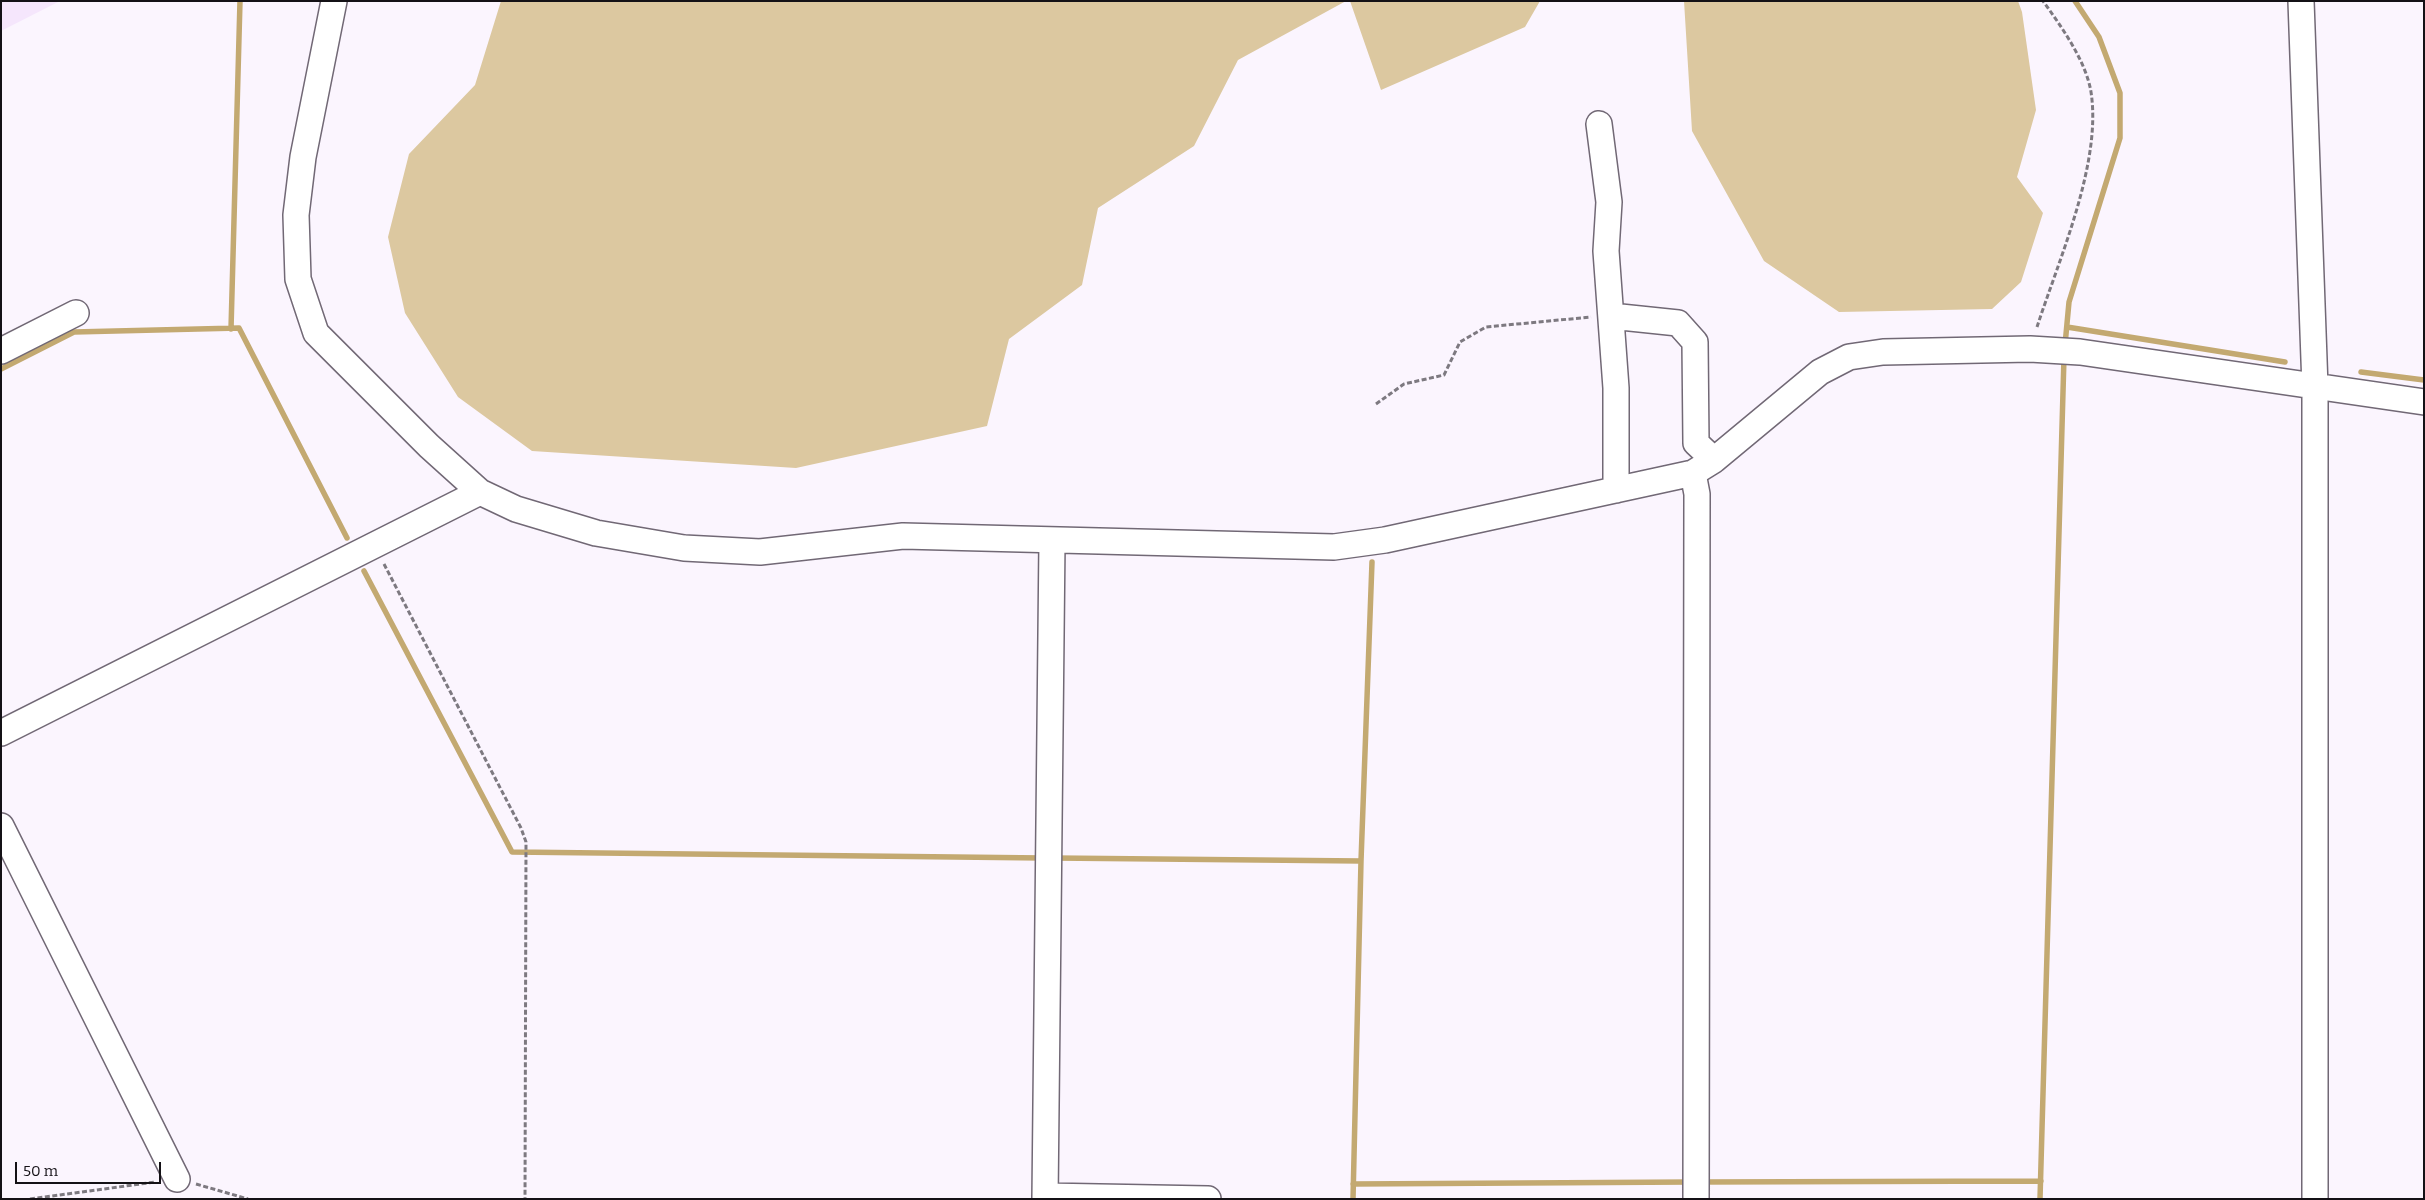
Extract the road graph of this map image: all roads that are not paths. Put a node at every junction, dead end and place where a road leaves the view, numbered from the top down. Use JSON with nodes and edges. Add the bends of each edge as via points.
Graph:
{"nodes":[{"id":1,"x":334,"y":1,"type":"edge"},
{"id":2,"x":2301,"y":1,"type":"edge"},
{"id":3,"x":1599,"y":124,"type":"dead end"},
{"id":4,"x":76,"y":313,"type":"dead end"},
{"id":5,"x":1611,"y":316,"type":"junction"},
{"id":6,"x":1,"y":351,"type":"edge"},
{"id":7,"x":2314,"y":387,"type":"junction"},
{"id":8,"x":2424,"y":402,"type":"edge"},
{"id":9,"x":1714,"y":460,"type":"junction"},
{"id":10,"x":1693,"y":473,"type":"junction"},
{"id":11,"x":1616,"y":490,"type":"junction"},
{"id":12,"x":480,"y":492,"type":"junction"},
{"id":13,"x":1052,"y":541,"type":"junction"},
{"id":14,"x":1,"y":733,"type":"edge"},
{"id":15,"x":1,"y":826,"type":"edge"},
{"id":16,"x":177,"y":1179,"type":"road end"},
{"id":17,"x":1696,"y":1187,"type":"edge"},
{"id":18,"x":1045,"y":1197,"type":"edge"},
{"id":19,"x":1208,"y":1199,"type":"edge"},
{"id":20,"x":2315,"y":1199,"type":"edge"}],
"edges":[{"from":1,"to":12,"type":"street","via":[[303,157],[296,215],[298,279],[316,333],[428,446]]},
{"from":2,"to":7,"type":"street"},
{"from":3,"to":5,"type":"street","via":[[1609,202],[1606,251]]},
{"from":4,"to":6,"type":"street"},
{"from":5,"to":9,"type":"street","via":[[1678,323],[1695,342],[1696,442]]},
{"from":5,"to":11,"type":"street","via":[[1616,388]]},
{"from":7,"to":8,"type":"street"},
{"from":7,"to":9,"type":"street","via":[[2080,352],[1883,352],[1849,357],[1820,372]]},
{"from":7,"to":20,"type":"street"},
{"from":9,"to":10,"type":"street"},
{"from":10,"to":11,"type":"street"},
{"from":10,"to":17,"type":"street","via":[[1697,494]]},
{"from":11,"to":13,"type":"street","via":[[1385,540],[1334,547]]},
{"from":12,"to":13,"type":"street","via":[[516,509],[596,533],[684,548],[760,552],[903,536]]},
{"from":12,"to":14,"type":"street"},
{"from":13,"to":18,"type":"street"},
{"from":15,"to":16,"type":"street"},
{"from":18,"to":19,"type":"street"}]}
